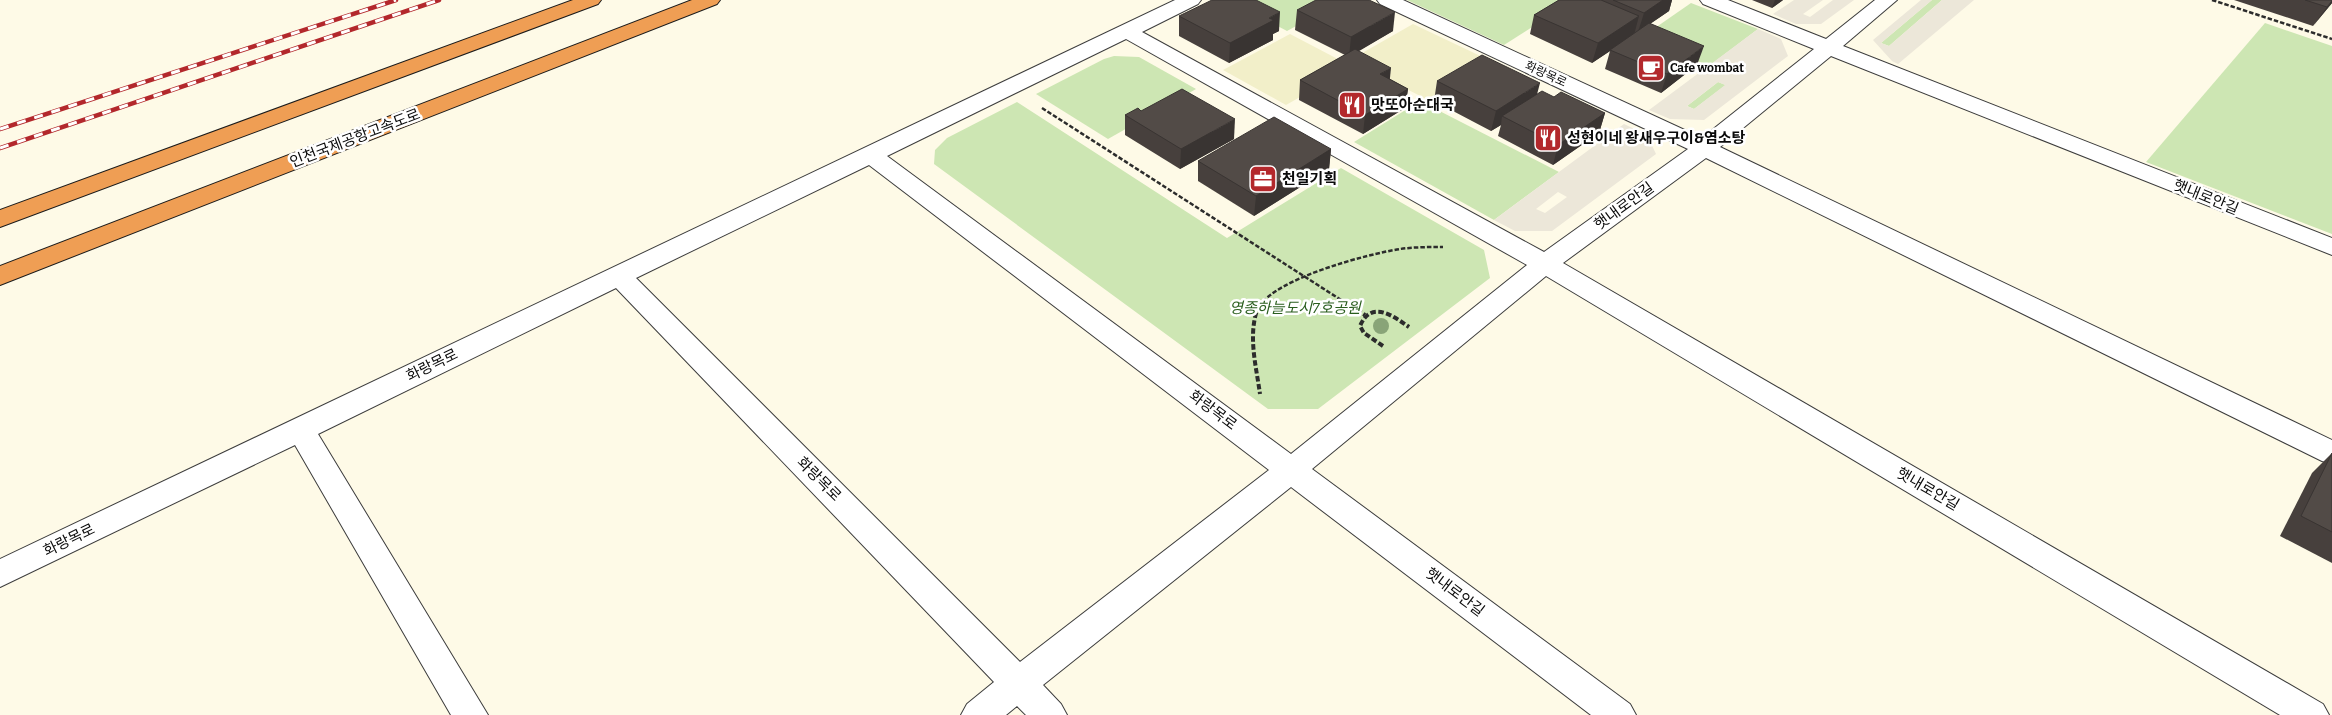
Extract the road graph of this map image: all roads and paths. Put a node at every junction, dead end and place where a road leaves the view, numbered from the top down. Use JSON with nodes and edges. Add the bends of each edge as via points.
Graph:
{"nodes":[{"id":1,"x":591,"y":0,"type":"edge"},
{"id":2,"x":710,"y":0,"type":"edge"},
{"id":3,"x":1191,"y":0,"type":"edge"},
{"id":4,"x":1387,"y":0,"type":"edge"},
{"id":5,"x":1710,"y":0,"type":"edge"},
{"id":6,"x":1887,"y":0,"type":"edge"},
{"id":7,"x":2212,"y":0,"type":"edge"},
{"id":8,"x":1126,"y":31,"type":"junction"},
{"id":9,"x":2332,"y":40,"type":"edge"},
{"id":10,"x":1828,"y":47,"type":"junction"},
{"id":11,"x":1039,"y":106,"type":"dead end"},
{"id":12,"x":1704,"y":148,"type":"junction"},
{"id":13,"x":869,"y":154,"type":"junction"},
{"id":14,"x":0,"y":219,"type":"edge"},
{"id":15,"x":1452,"y":247,"type":"dead end"},
{"id":16,"x":2332,"y":247,"type":"edge"},
{"id":17,"x":1545,"y":264,"type":"junction"},
{"id":18,"x":618,"y":275,"type":"junction"},
{"id":19,"x":0,"y":276,"type":"edge"},
{"id":20,"x":1305,"y":277,"type":"junction"},
{"id":21,"x":1365,"y":315,"type":"junction"},
{"id":22,"x":1409,"y":327,"type":"dead end"},
{"id":23,"x":1383,"y":346,"type":"dead end"},
{"id":24,"x":1260,"y":394,"type":"dead end"},
{"id":25,"x":300,"y":429,"type":"junction"},
{"id":26,"x":2332,"y":453,"type":"edge"},
{"id":27,"x":1292,"y":469,"type":"junction"},
{"id":28,"x":0,"y":574,"type":"edge"},
{"id":29,"x":1019,"y":683,"type":"junction"},
{"id":30,"x":470,"y":715,"type":"edge"},
{"id":31,"x":979,"y":715,"type":"edge"},
{"id":32,"x":1049,"y":715,"type":"edge"},
{"id":33,"x":1618,"y":715,"type":"edge"},
{"id":34,"x":2311,"y":715,"type":"edge"}],
"edges":[{"from":1,"to":14,"type":"highway"},
{"from":2,"to":19,"type":"highway","name":"인천국제공항고속도로"},
{"from":3,"to":8,"type":"street","name":"화랑목로"},
{"from":4,"to":12,"type":"street","name":"화랑목로"},
{"from":5,"to":10,"type":"street"},
{"from":6,"to":10,"type":"street","name":"햇내로안길"},
{"from":7,"to":9,"type":"path"},
{"from":8,"to":13,"type":"street","name":"화랑목로"},
{"from":8,"to":17,"type":"street"},
{"from":10,"to":12,"type":"street","name":"햇내로안길"},
{"from":10,"to":16,"type":"street","name":"햇내로안길"},
{"from":11,"to":20,"type":"path"},
{"from":12,"to":17,"type":"street","name":"햇내로안길"},
{"from":12,"to":26,"type":"street"},
{"from":13,"to":18,"type":"street","name":"화랑목로"},
{"from":13,"to":27,"type":"street","name":"화랑목로"},
{"from":15,"to":20,"type":"path","via":[[1400,249]]},
{"from":17,"to":27,"type":"street","name":"햇내로안길"},
{"from":17,"to":34,"type":"street","name":"햇내로안길"},
{"from":18,"to":25,"type":"street","name":"화랑목로"},
{"from":18,"to":29,"type":"street","name":"화랑목로"},
{"from":20,"to":21,"type":"path"},
{"from":20,"to":24,"type":"path","via":[[1272,293],[1260,304],[1255,317],[1253,332]]},
{"from":21,"to":22,"type":"path","via":[[1390,314]]},
{"from":21,"to":23,"type":"path","via":[[1360,326],[1364,333]]},
{"from":25,"to":28,"type":"street","name":"화랑목로"},
{"from":25,"to":30,"type":"street"},
{"from":27,"to":29,"type":"street","name":"햇내로안길"},
{"from":27,"to":33,"type":"street","name":"햇내로안길"},
{"from":29,"to":31,"type":"street","name":"햇내로안길"},
{"from":29,"to":32,"type":"street"}]}
